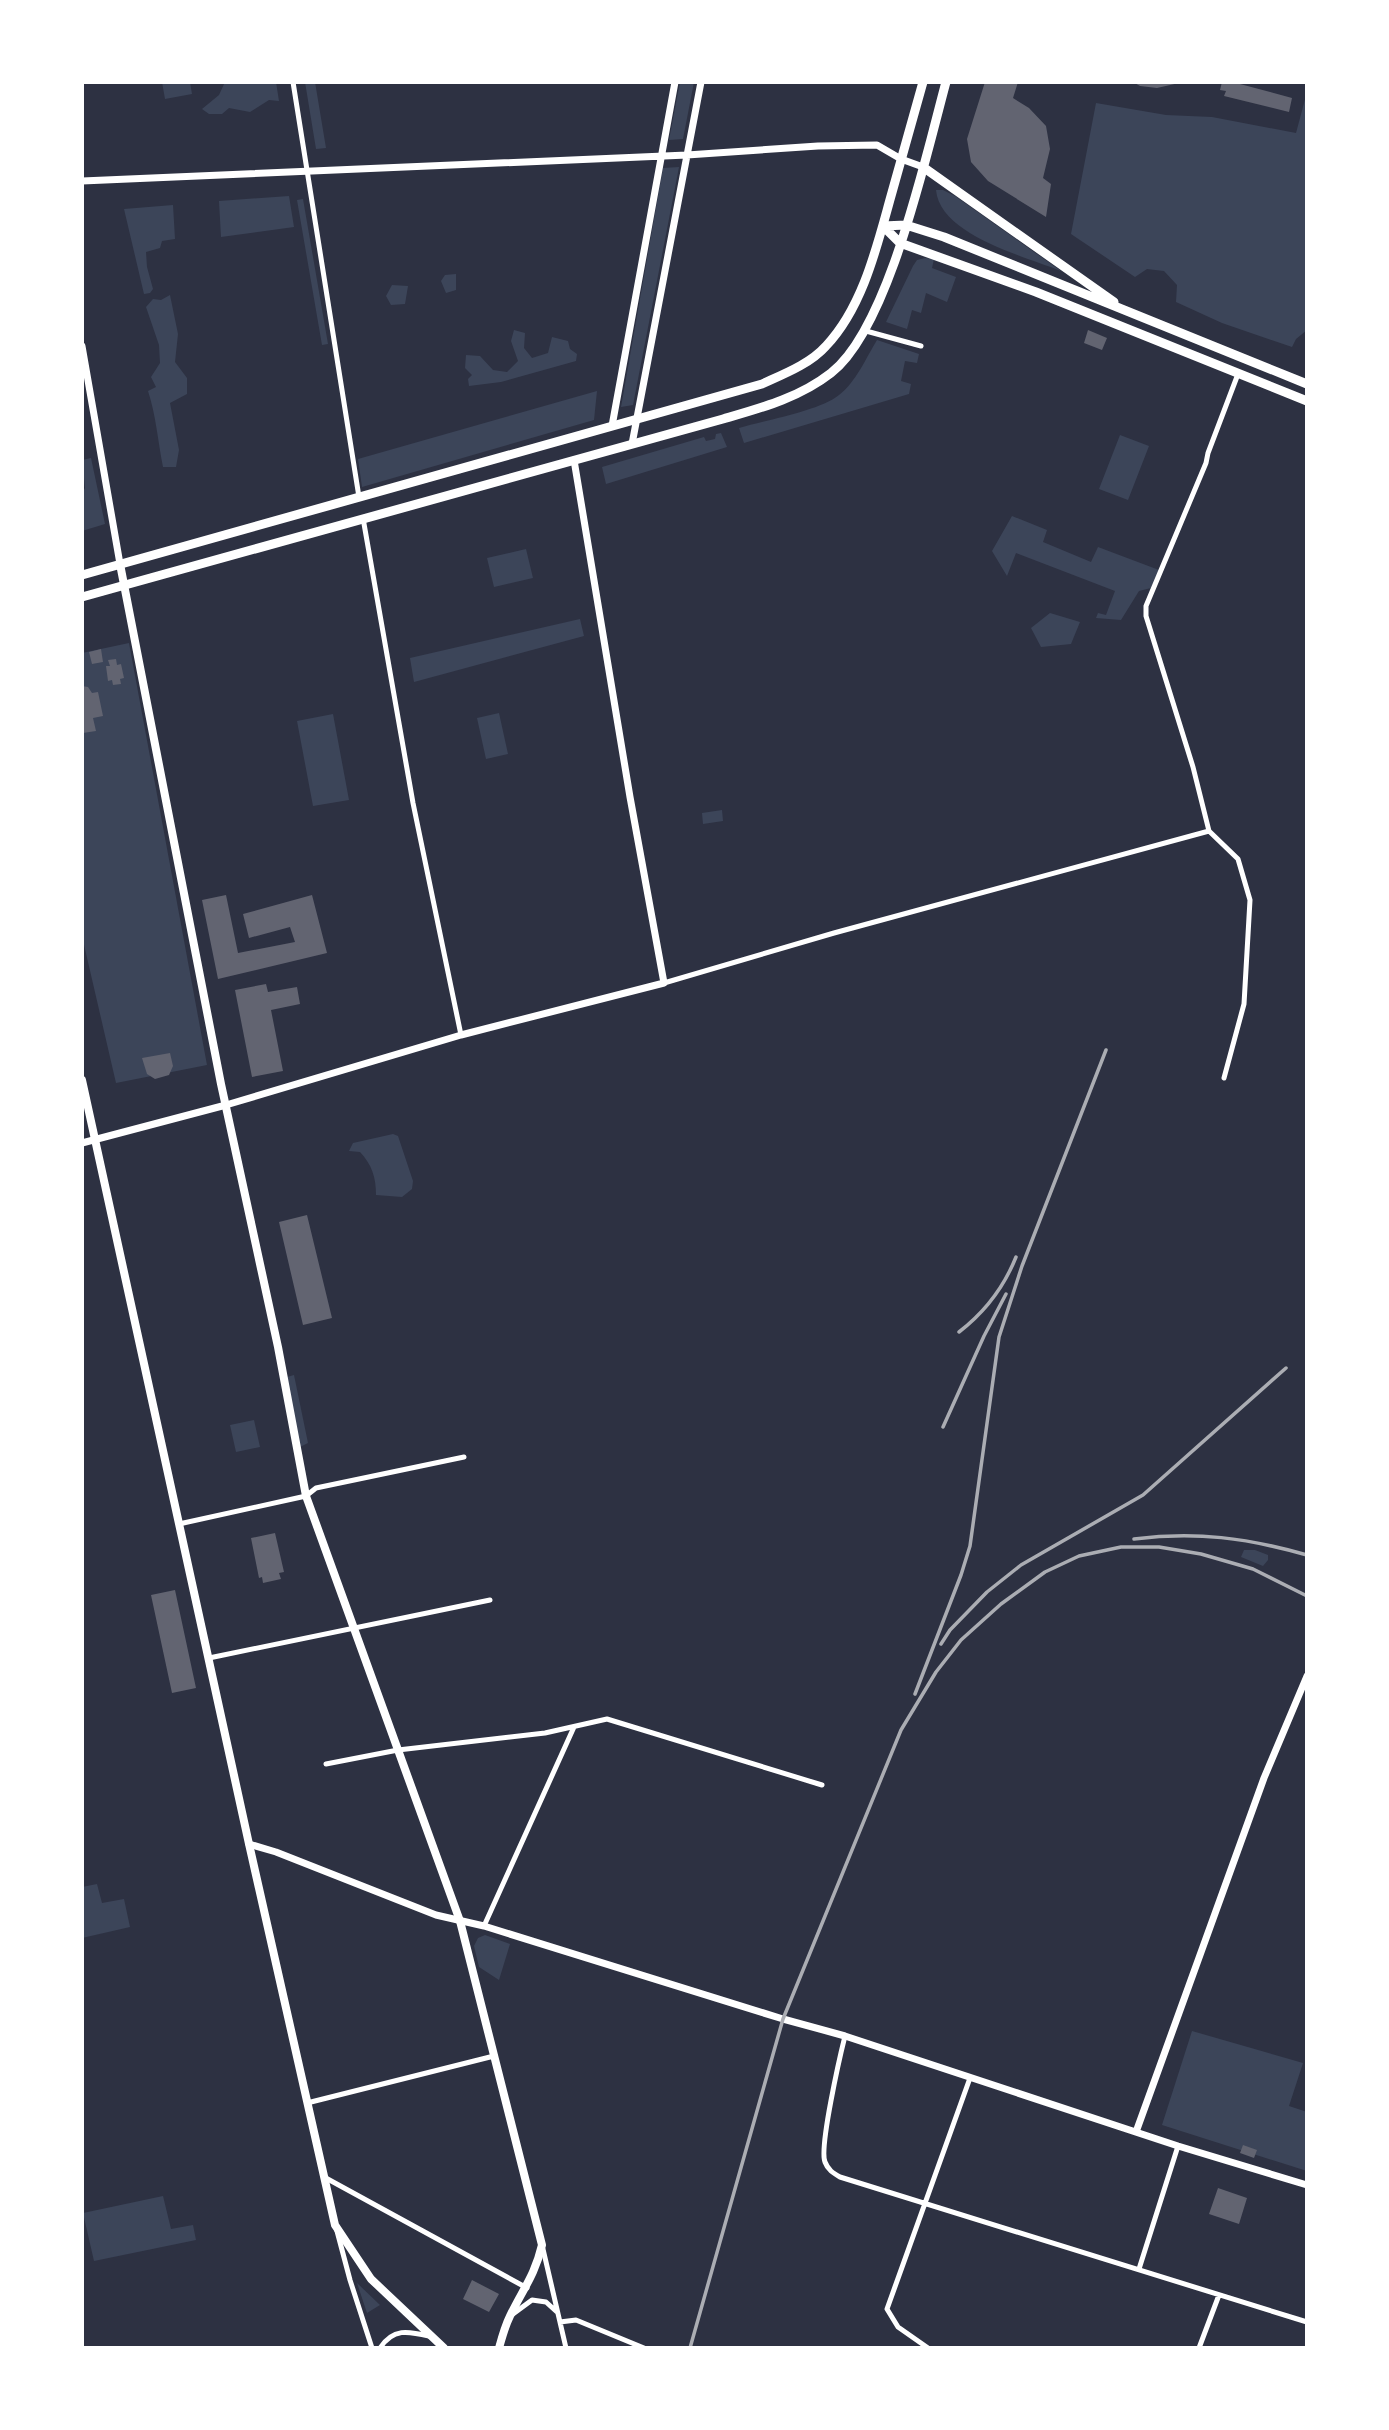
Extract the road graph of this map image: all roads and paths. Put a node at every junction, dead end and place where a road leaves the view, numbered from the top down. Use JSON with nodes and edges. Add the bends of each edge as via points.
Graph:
{"nodes":[{"id":1,"x":293,"y":82,"type":"edge"},
{"id":2,"x":675,"y":82,"type":"edge"},
{"id":3,"x":701,"y":82,"type":"edge"},
{"id":4,"x":922,"y":82,"type":"edge"},
{"id":5,"x":946,"y":82,"type":"edge"},
{"id":6,"x":661,"y":155,"type":"junction"},
{"id":7,"x":687,"y":155,"type":"junction"},
{"id":8,"x":901,"y":159,"type":"junction"},
{"id":9,"x":923,"y":167,"type":"junction"},
{"id":10,"x":307,"y":171,"type":"junction"},
{"id":11,"x":82,"y":181,"type":"edge"},
{"id":12,"x":906,"y":225,"type":"junction"},
{"id":13,"x":883,"y":226,"type":"junction"},
{"id":14,"x":900,"y":243,"type":"junction"},
{"id":15,"x":1127,"y":311,"type":"junction"},
{"id":16,"x":866,"y":331,"type":"junction"},
{"id":17,"x":82,"y":345,"type":"edge"},
{"id":18,"x":921,"y":345,"type":"dead end"},
{"id":19,"x":1238,"y":374,"type":"junction"},
{"id":20,"x":1307,"y":384,"type":"edge"},
{"id":21,"x":1307,"y":401,"type":"edge"},
{"id":22,"x":636,"y":419,"type":"junction"},
{"id":23,"x":612,"y":426,"type":"junction"},
{"id":24,"x":632,"y":444,"type":"junction"},
{"id":25,"x":574,"y":460,"type":"junction"},
{"id":26,"x":359,"y":497,"type":"junction"},
{"id":27,"x":363,"y":518,"type":"junction"},
{"id":28,"x":120,"y":564,"type":"junction"},
{"id":29,"x":82,"y":575,"type":"edge"},
{"id":30,"x":125,"y":585,"type":"junction"},
{"id":31,"x":82,"y":597,"type":"edge"},
{"id":32,"x":1209,"y":831,"type":"junction"},
{"id":33,"x":664,"y":984,"type":"junction"},
{"id":34,"x":461,"y":1035,"type":"junction"},
{"id":35,"x":1224,"y":1078,"type":"dead end"},
{"id":36,"x":82,"y":1080,"type":"edge"},
{"id":37,"x":226,"y":1105,"type":"junction"},
{"id":38,"x":95,"y":1139,"type":"junction"},
{"id":39,"x":82,"y":1143,"type":"edge"},
{"id":40,"x":464,"y":1457,"type":"dead end"},
{"id":41,"x":306,"y":1496,"type":"junction"},
{"id":42,"x":179,"y":1524,"type":"junction"},
{"id":43,"x":490,"y":1600,"type":"dead end"},
{"id":44,"x":355,"y":1628,"type":"junction"},
{"id":45,"x":209,"y":1658,"type":"junction"},
{"id":46,"x":1307,"y":1676,"type":"edge"},
{"id":47,"x":574,"y":1727,"type":"junction"},
{"id":48,"x":398,"y":1750,"type":"junction"},
{"id":49,"x":326,"y":1764,"type":"dead end"},
{"id":50,"x":822,"y":1785,"type":"dead end"},
{"id":51,"x":249,"y":1844,"type":"junction"},
{"id":52,"x":460,"y":1921,"type":"junction"},
{"id":53,"x":484,"y":1926,"type":"junction"},
{"id":54,"x":845,"y":2036,"type":"junction"},
{"id":55,"x":494,"y":2056,"type":"junction"},
{"id":56,"x":970,"y":2078,"type":"junction"},
{"id":57,"x":307,"y":2103,"type":"junction"},
{"id":58,"x":1136,"y":2132,"type":"junction"},
{"id":59,"x":1178,"y":2146,"type":"junction"},
{"id":60,"x":324,"y":2177,"type":"junction"},
{"id":61,"x":1307,"y":2185,"type":"edge"},
{"id":62,"x":927,"y":2203,"type":"junction"},
{"id":63,"x":335,"y":2225,"type":"junction"},
{"id":64,"x":542,"y":2245,"type":"junction"},
{"id":65,"x":1139,"y":2269,"type":"junction"},
{"id":66,"x":527,"y":2288,"type":"junction"},
{"id":67,"x":1219,"y":2295,"type":"junction"},
{"id":68,"x":557,"y":2312,"type":"junction"},
{"id":69,"x":510,"y":2316,"type":"junction"},
{"id":70,"x":560,"y":2322,"type":"junction"},
{"id":71,"x":1307,"y":2322,"type":"edge"},
{"id":72,"x":431,"y":2336,"type":"junction"},
{"id":73,"x":372,"y":2348,"type":"edge"},
{"id":74,"x":380,"y":2348,"type":"edge"},
{"id":75,"x":444,"y":2348,"type":"edge"},
{"id":76,"x":499,"y":2348,"type":"edge"},
{"id":77,"x":566,"y":2348,"type":"edge"},
{"id":78,"x":644,"y":2348,"type":"edge"},
{"id":79,"x":928,"y":2348,"type":"edge"},
{"id":80,"x":1199,"y":2348,"type":"edge"}],
"edges":[{"from":1,"to":10,"type":"street"},
{"from":2,"to":6,"type":"street"},
{"from":3,"to":7,"type":"street"},
{"from":4,"to":8,"type":"main road"},
{"from":5,"to":9,"type":"main road"},
{"from":6,"to":7,"type":"street"},
{"from":6,"to":10,"type":"street"},
{"from":6,"to":23,"type":"street"},
{"from":7,"to":8,"type":"street","via":[[877,145]]},
{"from":7,"to":22,"type":"street"},
{"from":8,"to":9,"type":"street"},
{"from":8,"to":13,"type":"main road"},
{"from":9,"to":12,"type":"main road"},
{"from":9,"to":15,"type":"main road"},
{"from":10,"to":11,"type":"street"},
{"from":10,"to":26,"type":"street"},
{"from":12,"to":13,"type":"main road"},
{"from":12,"to":14,"type":"main road"},
{"from":12,"to":15,"type":"main road"},
{"from":13,"to":14,"type":"main road"},
{"from":13,"to":22,"type":"main road","via":[[852,307],[825,348],[762,384]]},
{"from":14,"to":16,"type":"main road"},
{"from":14,"to":19,"type":"main road"},
{"from":15,"to":20,"type":"main road"},
{"from":16,"to":18,"type":"street"},
{"from":16,"to":24,"type":"main road","via":[[832,372],[802,391],[774,404]]},
{"from":17,"to":28,"type":"street"},
{"from":19,"to":21,"type":"main road"},
{"from":19,"to":32,"type":"street","via":[[1146,606]]},
{"from":22,"to":23,"type":"main road"},
{"from":22,"to":24,"type":"street"},
{"from":23,"to":26,"type":"main road"},
{"from":24,"to":25,"type":"main road"},
{"from":25,"to":27,"type":"main road"},
{"from":25,"to":33,"type":"street"},
{"from":26,"to":28,"type":"main road"},
{"from":27,"to":30,"type":"main road"},
{"from":27,"to":34,"type":"street","via":[[410,789]]},
{"from":28,"to":29,"type":"main road"},
{"from":28,"to":30,"type":"main road"},
{"from":30,"to":31,"type":"main road"},
{"from":30,"to":37,"type":"main road"},
{"from":32,"to":33,"type":"street"},
{"from":32,"to":35,"type":"street","via":[[1238,859],[1250,900],[1244,1004]]},
{"from":33,"to":34,"type":"street"},
{"from":34,"to":37,"type":"street"},
{"from":36,"to":38,"type":"main road"},
{"from":37,"to":38,"type":"street"},
{"from":37,"to":41,"type":"main road"},
{"from":38,"to":39,"type":"street"},
{"from":38,"to":42,"type":"main road"},
{"from":40,"to":41,"type":"street","via":[[316,1488]]},
{"from":41,"to":42,"type":"street"},
{"from":41,"to":44,"type":"main road"},
{"from":42,"to":45,"type":"main road"},
{"from":43,"to":44,"type":"street"},
{"from":44,"to":45,"type":"street"},
{"from":44,"to":48,"type":"main road"},
{"from":45,"to":51,"type":"main road"},
{"from":46,"to":58,"type":"street","via":[[1264,1778]]},
{"from":47,"to":48,"type":"street"},
{"from":47,"to":50,"type":"street","via":[[607,1719]]},
{"from":47,"to":53,"type":"street"},
{"from":48,"to":49,"type":"street"},
{"from":48,"to":52,"type":"main road"},
{"from":51,"to":52,"type":"street"},
{"from":51,"to":57,"type":"main road"},
{"from":52,"to":53,"type":"street"},
{"from":52,"to":55,"type":"main road"},
{"from":53,"to":54,"type":"street"},
{"from":54,"to":56,"type":"street"},
{"from":54,"to":62,"type":"street","via":[[823,2160],[840,2177]]},
{"from":55,"to":57,"type":"street"},
{"from":55,"to":64,"type":"main road"},
{"from":56,"to":58,"type":"street"},
{"from":56,"to":62,"type":"street"},
{"from":57,"to":60,"type":"main road"},
{"from":58,"to":59,"type":"street"},
{"from":59,"to":61,"type":"street"},
{"from":59,"to":65,"type":"street"},
{"from":60,"to":63,"type":"main road"},
{"from":60,"to":66,"type":"street"},
{"from":62,"to":65,"type":"street"},
{"from":62,"to":79,"type":"street","via":[[887,2309],[898,2327]]},
{"from":63,"to":72,"type":"main road","via":[[371,2279]]},
{"from":63,"to":73,"type":"street"},
{"from":64,"to":66,"type":"main road"},
{"from":64,"to":68,"type":"street"},
{"from":65,"to":67,"type":"street"},
{"from":66,"to":69,"type":"main road"},
{"from":67,"to":71,"type":"street"},
{"from":67,"to":80,"type":"street"},
{"from":68,"to":69,"type":"street","via":[[546,2302],[532,2300]]},
{"from":68,"to":70,"type":"street"},
{"from":69,"to":76,"type":"main road"},
{"from":70,"to":77,"type":"street"},
{"from":70,"to":78,"type":"street","via":[[576,2320]]},
{"from":72,"to":74,"type":"street","via":[[397,2332]]},
{"from":72,"to":75,"type":"main road"}]}
